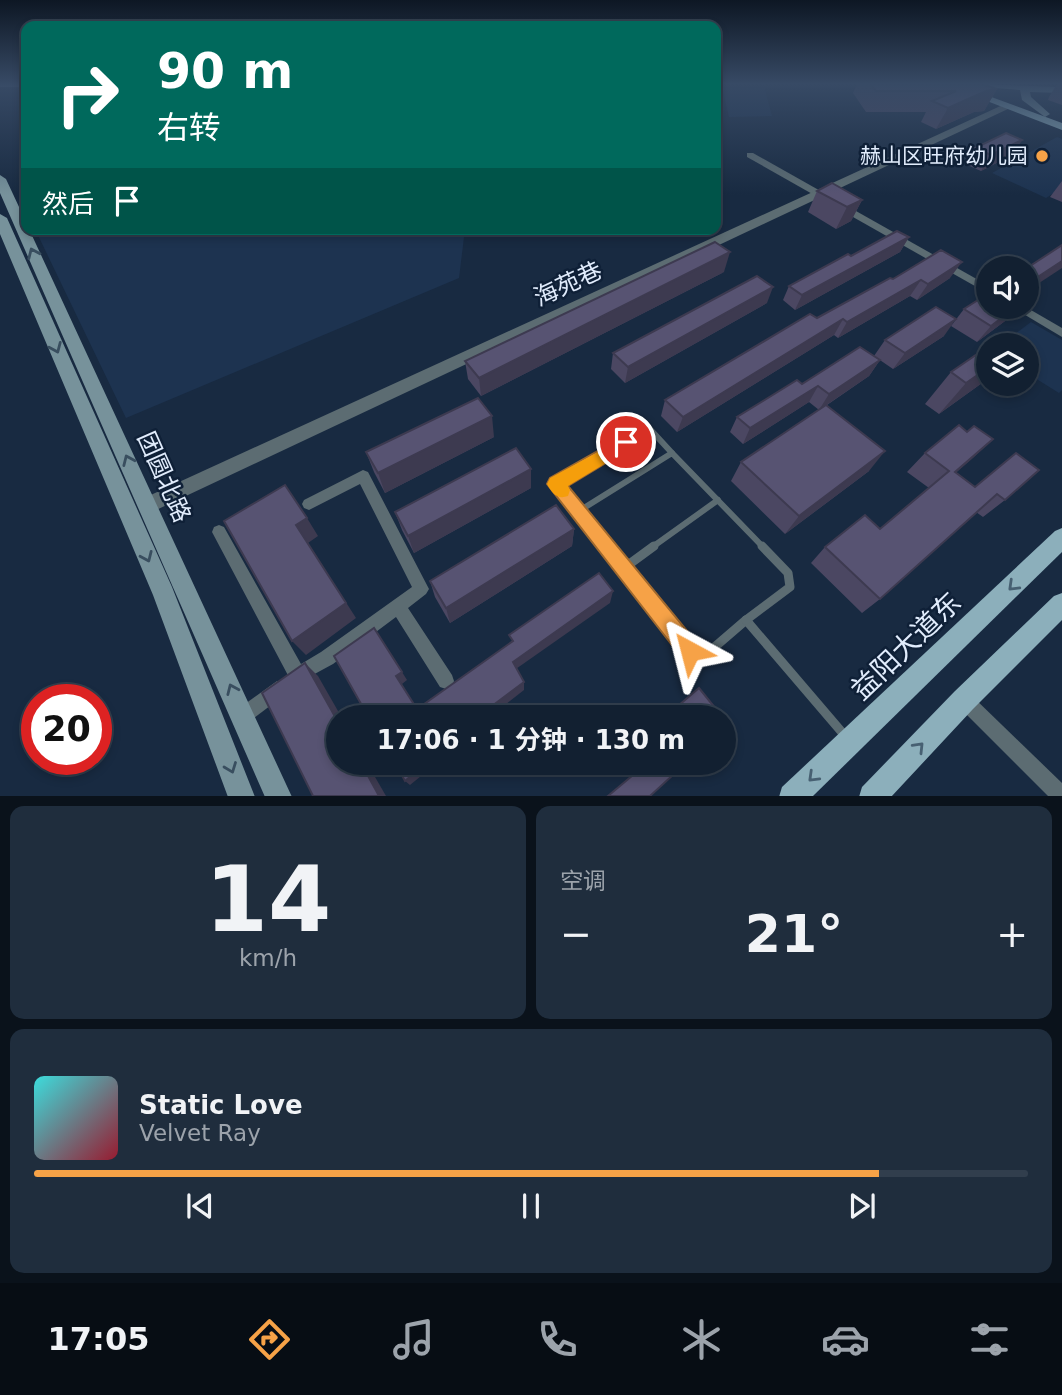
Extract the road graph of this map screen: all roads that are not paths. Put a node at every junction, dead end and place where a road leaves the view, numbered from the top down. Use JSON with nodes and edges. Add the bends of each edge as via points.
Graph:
{"nodes":[{"id":1,"x":974,"y":121,"type":"edge"},
{"id":2,"x":750,"y":155,"type":"dead end"},
{"id":3,"x":0,"y":180,"type":"edge"},
{"id":4,"x":818,"y":193,"type":"junction"},
{"id":5,"x":0,"y":218,"type":"edge"},
{"id":6,"x":21,"y":226,"type":"edge"},
{"id":7,"x":25,"y":235,"type":"edge"},
{"id":8,"x":976,"y":284,"type":"edge"},
{"id":9,"x":1038,"y":319,"type":"edge"},
{"id":10,"x":1062,"y":333,"type":"edge"},
{"id":11,"x":672,"y":453,"type":"junction"},
{"id":12,"x":718,"y":500,"type":"junction"},
{"id":13,"x":310,"y":504,"type":"dead end"},
{"id":14,"x":148,"y":505,"type":"junction"},
{"id":15,"x":579,"y":511,"type":"junction"},
{"id":16,"x":219,"y":532,"type":"dead end"},
{"id":17,"x":1062,"y":538,"type":"edge"},
{"id":18,"x":624,"y":568,"type":"junction"},
{"id":19,"x":1062,"y":604,"type":"edge"},
{"id":20,"x":398,"y":606,"type":"junction"},
{"id":21,"x":746,"y":620,"type":"junction"},
{"id":22,"x":298,"y":675,"type":"junction"},
{"id":23,"x":446,"y":681,"type":"dead end"},
{"id":24,"x":964,"y":700,"type":"junction"},
{"id":25,"x":244,"y":715,"type":"junction"},
{"id":26,"x":850,"y":741,"type":"junction"},
{"id":27,"x":242,"y":796,"type":"edge"},
{"id":28,"x":279,"y":796,"type":"edge"},
{"id":29,"x":792,"y":796,"type":"edge"},
{"id":30,"x":872,"y":796,"type":"edge"},
{"id":31,"x":1062,"y":796,"type":"edge"}],
"edges":[{"from":1,"to":4,"type":"street","name":"海苑巷"},
{"from":2,"to":4,"type":"street"},
{"from":6,"to":3,"type":"main road","name":"团圆北路","one_way":true},
{"from":4,"to":8,"type":"street"},
{"from":4,"to":14,"type":"street","name":"海苑巷"},
{"from":5,"to":27,"type":"main road","name":"团圆北路","one_way":true,"via":[[164,596]]},
{"from":14,"to":7,"type":"main road","name":"团圆北路","one_way":true},
{"from":9,"to":10,"type":"street"},
{"from":11,"to":12,"type":"lane"},
{"from":11,"to":15,"type":"lane"},
{"from":11,"to":15,"type":"lane","via":[[649,428],[556,484]]},
{"from":12,"to":18,"type":"lane"},
{"from":12,"to":21,"type":"lane","via":[[788,573],[790,587]]},
{"from":13,"to":20,"type":"street","via":[[363,476],[421,589]]},
{"from":25,"to":14,"type":"main road","name":"团圆北路","one_way":true},
{"from":15,"to":18,"type":"lane"},
{"from":16,"to":22,"type":"street"},
{"from":17,"to":26,"type":"main road","name":"益阳大道东","one_way":true},
{"from":18,"to":21,"type":"lane","via":[[690,651],[703,657]]},
{"from":19,"to":24,"type":"main road"},
{"from":20,"to":22,"type":"street"},
{"from":20,"to":23,"type":"street"},
{"from":21,"to":26,"type":"lane"},
{"from":22,"to":25,"type":"street"},
{"from":30,"to":24,"type":"main road","one_way":true},
{"from":24,"to":31,"type":"street"},
{"from":25,"to":28,"type":"main road","name":"团圆北路"},
{"from":26,"to":29,"type":"main road","name":"益阳大道东","one_way":true}]}
